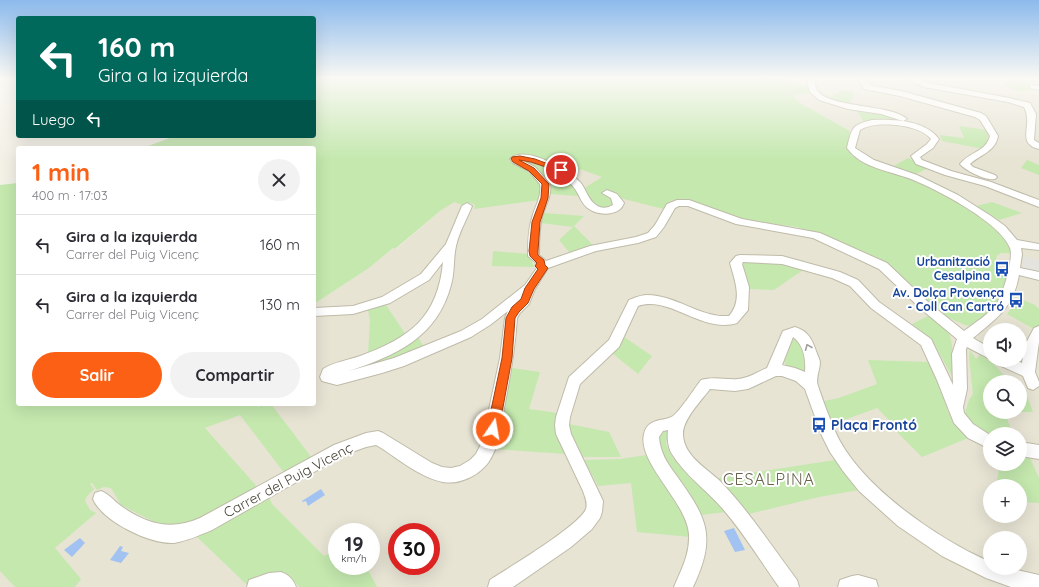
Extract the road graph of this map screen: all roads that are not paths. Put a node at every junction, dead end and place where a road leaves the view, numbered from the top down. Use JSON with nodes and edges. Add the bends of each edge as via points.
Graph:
{"nodes":[{"id":1,"x":846,"y":105,"type":"edge"},
{"id":2,"x":941,"y":105,"type":"edge"},
{"id":3,"x":1025,"y":105,"type":"edge"},
{"id":4,"x":933,"y":134,"type":"junction"},
{"id":5,"x":1039,"y":146,"type":"edge"},
{"id":6,"x":607,"y":193,"type":"dead end"},
{"id":7,"x":1036,"y":203,"type":"edge"},
{"id":8,"x":467,"y":206,"type":"dead end"},
{"id":9,"x":1014,"y":243,"type":"junction"},
{"id":10,"x":451,"y":245,"type":"junction"},
{"id":11,"x":1039,"y":247,"type":"edge"},
{"id":12,"x":1015,"y":264,"type":"junction"},
{"id":13,"x":544,"y":265,"type":"junction"},
{"id":14,"x":1039,"y":276,"type":"edge"},
{"id":15,"x":530,"y":288,"type":"junction"},
{"id":16,"x":316,"y":312,"type":"edge"},
{"id":17,"x":1039,"y":331,"type":"edge"},
{"id":18,"x":965,"y":338,"type":"junction"},
{"id":19,"x":983,"y":350,"type":"edge"},
{"id":20,"x":1013,"y":367,"type":"edge"},
{"id":21,"x":773,"y":371,"type":"junction"},
{"id":22,"x":810,"y":384,"type":"junction"},
{"id":23,"x":956,"y":409,"type":"junction"},
{"id":24,"x":677,"y":422,"type":"junction"},
{"id":25,"x":983,"y":438,"type":"edge"},
{"id":26,"x":1027,"y":451,"type":"edge"},
{"id":27,"x":1039,"y":452,"type":"edge"},
{"id":28,"x":101,"y":499,"type":"dead end"},
{"id":29,"x":784,"y":582,"type":"edge"},
{"id":30,"x":1039,"y":584,"type":"edge"},
{"id":31,"x":256,"y":587,"type":"edge"},
{"id":32,"x":287,"y":587,"type":"edge"},
{"id":33,"x":497,"y":587,"type":"edge"},
{"id":34,"x":683,"y":587,"type":"edge"},
{"id":35,"x":846,"y":587,"type":"edge"},
{"id":36,"x":869,"y":587,"type":"edge"}],
"edges":[{"from":1,"to":4,"type":"street","via":[[889,114],[926,126]]},
{"from":2,"to":7,"type":"street","via":[[983,118],[994,136],[992,144],[984,152],[966,162],[967,166],[1029,196]]},
{"from":3,"to":5,"type":"street","via":[[1032,114],[1030,140]]},
{"from":4,"to":7,"type":"street","via":[[934,141],[915,156],[919,162],[988,184]]},
{"from":4,"to":9,"type":"street","via":[[899,124],[871,122],[856,129],[851,148],[864,158],[921,180],[970,206],[992,221]]},
{"from":6,"to":13,"type":"street","via":[[618,200],[618,206],[611,210],[594,208],[576,184],[561,170],[533,160],[515,159],[532,169],[545,184],[545,198],[537,216],[534,236],[534,256]]},
{"from":8,"to":10,"type":"street"},
{"from":9,"to":11,"type":"street"},
{"from":9,"to":12,"type":"street"},
{"from":10,"to":15,"type":"street","via":[[443,295],[434,313],[422,328],[411,338],[390,350],[363,362],[331,371],[327,377],[337,379],[382,368],[466,334]]},
{"from":10,"to":16,"type":"street","via":[[425,277],[386,300],[353,310]]},
{"from":12,"to":14,"type":"street"},
{"from":12,"to":18,"type":"street","via":[[1010,290],[1003,303],[985,323]]},
{"from":13,"to":15,"type":"street","name":"Carrer del Puig Vicenç"},
{"from":13,"to":18,"type":"street","via":[[594,248],[648,236],[657,231],[670,206],[689,203],[740,222],[816,235],[883,266],[925,306]]},
{"from":15,"to":28,"type":"street","name":"Carrer del Puig Vicenç","via":[[525,301],[511,318],[507,358],[488,449],[480,463],[467,472],[445,475],[434,472],[378,438],[366,440],[339,450],[206,524],[189,532],[172,535],[161,534],[128,520],[111,510]]},
{"from":17,"to":20,"type":"street","via":[[1030,348],[1031,378]]},
{"from":18,"to":19,"type":"street"},
{"from":18,"to":23,"type":"street","via":[[961,344],[960,387]]},
{"from":21,"to":22,"type":"street","via":[[790,372]]},
{"from":22,"to":21,"type":"street","one_way":true,"via":[[813,361],[805,339],[795,332],[788,334]]},
{"from":21,"to":24,"type":"street","via":[[739,386],[706,384]]},
{"from":22,"to":30,"type":"street","via":[[835,447],[862,483],[884,503],[937,543],[975,564]]},
{"from":23,"to":25,"type":"street","via":[[961,421],[972,433]]},
{"from":23,"to":33,"type":"street","via":[[926,342],[875,305],[854,283],[836,275],[782,260],[740,259],[736,263],[743,293],[740,311],[736,317],[719,322],[655,300],[637,300],[614,343],[574,381],[562,425],[591,490],[595,501],[594,512],[586,523],[565,541]]},
{"from":24,"to":29,"type":"street","via":[[675,444],[681,456],[735,510]]},
{"from":24,"to":34,"type":"street","via":[[659,425],[650,434],[649,441],[657,459],[696,520],[698,543],[690,575]]},
{"from":26,"to":27,"type":"street"},
{"from":31,"to":32,"type":"street","via":[[281,581]]},
{"from":35,"to":36,"type":"street","via":[[857,584]]}]}
